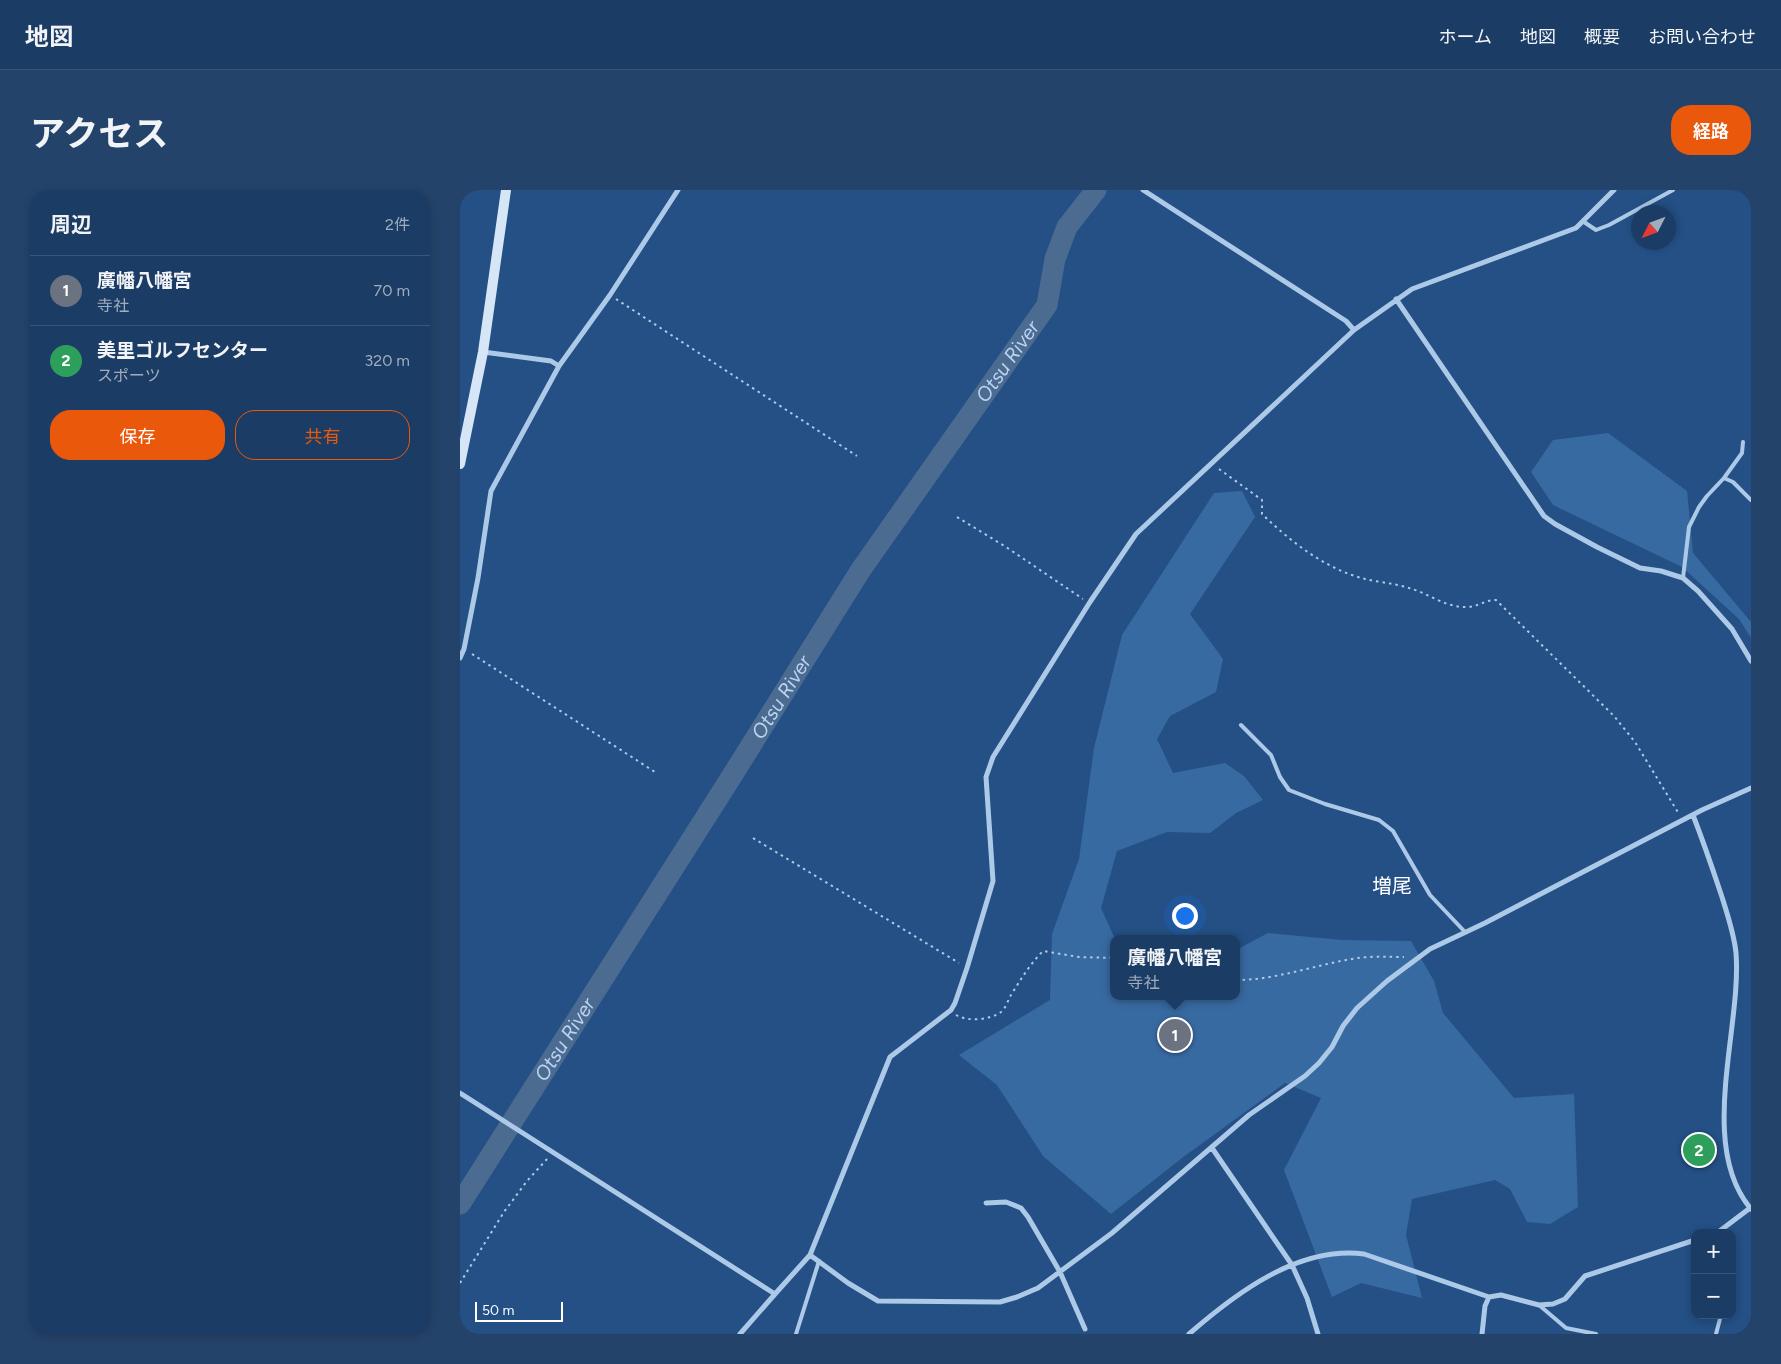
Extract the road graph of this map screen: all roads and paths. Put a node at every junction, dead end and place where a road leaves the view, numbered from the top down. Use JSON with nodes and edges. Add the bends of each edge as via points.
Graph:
{"nodes":[{"id":1,"x":503,"y":190,"type":"edge"},
{"id":2,"x":678,"y":190,"type":"edge"},
{"id":3,"x":1143,"y":190,"type":"edge"},
{"id":4,"x":1614,"y":190,"type":"edge"},
{"id":5,"x":1673,"y":190,"type":"edge"},
{"id":6,"x":1584,"y":222,"type":"junction"},
{"id":7,"x":610,"y":295,"type":"junction"},
{"id":8,"x":1396,"y":300,"type":"junction"},
{"id":9,"x":1354,"y":330,"type":"junction"},
{"id":10,"x":483,"y":352,"type":"junction"},
{"id":11,"x":558,"y":366,"type":"junction"},
{"id":12,"x":463,"y":440,"type":"edge"},
{"id":13,"x":1743,"y":442,"type":"dead end"},
{"id":14,"x":857,"y":456,"type":"dead end"},
{"id":15,"x":1211,"y":463,"type":"junction"},
{"id":16,"x":460,"y":464,"type":"edge"},
{"id":17,"x":1724,"y":478,"type":"junction"},
{"id":18,"x":1751,"y":500,"type":"edge"},
{"id":19,"x":957,"y":517,"type":"dead end"},
{"id":20,"x":1683,"y":578,"type":"junction"},
{"id":21,"x":1090,"y":602,"type":"junction"},
{"id":22,"x":464,"y":649,"type":"junction"},
{"id":23,"x":460,"y":658,"type":"edge"},
{"id":24,"x":1751,"y":660,"type":"edge"},
{"id":25,"x":1241,"y":725,"type":"dead end"},
{"id":26,"x":655,"y":772,"type":"dead end"},
{"id":27,"x":1751,"y":788,"type":"edge"},
{"id":28,"x":1693,"y":815,"type":"junction"},
{"id":29,"x":1682,"y":821,"type":"junction"},
{"id":30,"x":753,"y":838,"type":"dead end"},
{"id":31,"x":1466,"y":932,"type":"junction"},
{"id":32,"x":1110,"y":958,"type":"edge"},
{"id":33,"x":1416,"y":958,"type":"junction"},
{"id":34,"x":967,"y":968,"type":"junction"},
{"id":35,"x":1240,"y":980,"type":"edge"},
{"id":36,"x":951,"y":1010,"type":"junction"},
{"id":37,"x":460,"y":1093,"type":"edge"},
{"id":38,"x":1212,"y":1148,"type":"junction"},
{"id":39,"x":553,"y":1152,"type":"junction"},
{"id":40,"x":986,"y":1203,"type":"dead end"},
{"id":41,"x":1750,"y":1208,"type":"edge"},
{"id":42,"x":1723,"y":1229,"type":"edge"},
{"id":43,"x":1691,"y":1241,"type":"edge"},
{"id":44,"x":810,"y":1255,"type":"junction"},
{"id":45,"x":819,"y":1261,"type":"junction"},
{"id":46,"x":1292,"y":1265,"type":"junction"},
{"id":47,"x":1060,"y":1272,"type":"junction"},
{"id":48,"x":460,"y":1283,"type":"edge"},
{"id":49,"x":775,"y":1294,"type":"junction"},
{"id":50,"x":1489,"y":1296,"type":"junction"},
{"id":51,"x":1540,"y":1305,"type":"junction"},
{"id":52,"x":1719,"y":1319,"type":"edge"},
{"id":53,"x":1085,"y":1329,"type":"dead end"},
{"id":54,"x":740,"y":1334,"type":"edge"},
{"id":55,"x":796,"y":1334,"type":"edge"},
{"id":56,"x":1189,"y":1334,"type":"edge"},
{"id":57,"x":1318,"y":1334,"type":"edge"},
{"id":58,"x":1482,"y":1334,"type":"edge"},
{"id":59,"x":1596,"y":1334,"type":"edge"},
{"id":60,"x":1716,"y":1334,"type":"edge"}],
"edges":[{"from":1,"to":10,"type":"street"},
{"from":2,"to":7,"type":"street"},
{"from":3,"to":9,"type":"street","via":[[1346,321]]},
{"from":4,"to":6,"type":"street"},
{"from":5,"to":6,"type":"lane","via":[[1596,230]]},
{"from":6,"to":8,"type":"street","via":[[1576,228],[1412,289]]},
{"from":7,"to":11,"type":"street"},
{"from":7,"to":14,"type":"path"},
{"from":8,"to":9,"type":"street"},
{"from":8,"to":20,"type":"street","via":[[1544,516],[1640,568]]},
{"from":9,"to":15,"type":"street"},
{"from":10,"to":11,"type":"street","via":[[551,361]]},
{"from":10,"to":12,"type":"street"},
{"from":11,"to":22,"type":"street","via":[[491,490]]},
{"from":12,"to":16,"type":"street"},
{"from":13,"to":17,"type":"lane","via":[[1742,453]]},
{"from":15,"to":21,"type":"street","via":[[1136,534]]},
{"from":15,"to":29,"type":"path","via":[[1262,500],[1262,514],[1276,528],[1330,566],[1361,578],[1410,588],[1454,606],[1468,607],[1496,600],[1614,716],[1635,742]]},
{"from":17,"to":18,"type":"lane","via":[[1733,482]]},
{"from":17,"to":20,"type":"lane","via":[[1698,507],[1689,527]]},
{"from":19,"to":21,"type":"path","via":[[1077,597]]},
{"from":20,"to":24,"type":"street","via":[[1732,629]]},
{"from":21,"to":34,"type":"street","via":[[993,757],[986,777],[993,881]]},
{"from":22,"to":23,"type":"street"},
{"from":22,"to":26,"type":"path"},
{"from":25,"to":31,"type":"lane","via":[[1272,755],[1289,790],[1379,820],[1393,831],[1430,895]]},
{"from":27,"to":28,"type":"street"},
{"from":28,"to":29,"type":"street"},
{"from":28,"to":41,"type":"street","via":[[1730,921],[1736,952],[1736,988],[1724,1114],[1734,1178]]},
{"from":29,"to":31,"type":"street"},
{"from":30,"to":34,"type":"path"},
{"from":31,"to":33,"type":"street"},
{"from":32,"to":36,"type":"path","via":[[1043,951],[1033,960],[1002,1011],[991,1017],[967,1019]]},
{"from":33,"to":35,"type":"path","via":[[1356,958],[1255,980]]},
{"from":33,"to":38,"type":"street","via":[[1357,1008],[1319,1063]]},
{"from":34,"to":36,"type":"street"},
{"from":36,"to":44,"type":"street","via":[[890,1057]]},
{"from":37,"to":39,"type":"street"},
{"from":38,"to":46,"type":"street"},
{"from":38,"to":47,"type":"street","via":[[1112,1233]]},
{"from":39,"to":48,"type":"path","via":[[504,1212]]},
{"from":39,"to":49,"type":"street"},
{"from":40,"to":47,"type":"street","via":[[1006,1202],[1021,1208]]},
{"from":41,"to":42,"type":"street"},
{"from":43,"to":51,"type":"street","via":[[1586,1276],[1565,1299]]},
{"from":44,"to":45,"type":"street"},
{"from":44,"to":49,"type":"street"},
{"from":45,"to":47,"type":"street","via":[[878,1301],[889,1302],[1000,1302],[1038,1288]]},
{"from":45,"to":55,"type":"lane"},
{"from":46,"to":50,"type":"street","via":[[1347,1252],[1364,1254]]},
{"from":46,"to":56,"type":"street","via":[[1246,1290]]},
{"from":46,"to":57,"type":"street"},
{"from":47,"to":53,"type":"street"},
{"from":49,"to":54,"type":"street"},
{"from":50,"to":51,"type":"street","via":[[1501,1295]]},
{"from":50,"to":58,"type":"street"},
{"from":51,"to":59,"type":"lane","via":[[1566,1328]]},
{"from":52,"to":60,"type":"lane"}]}
